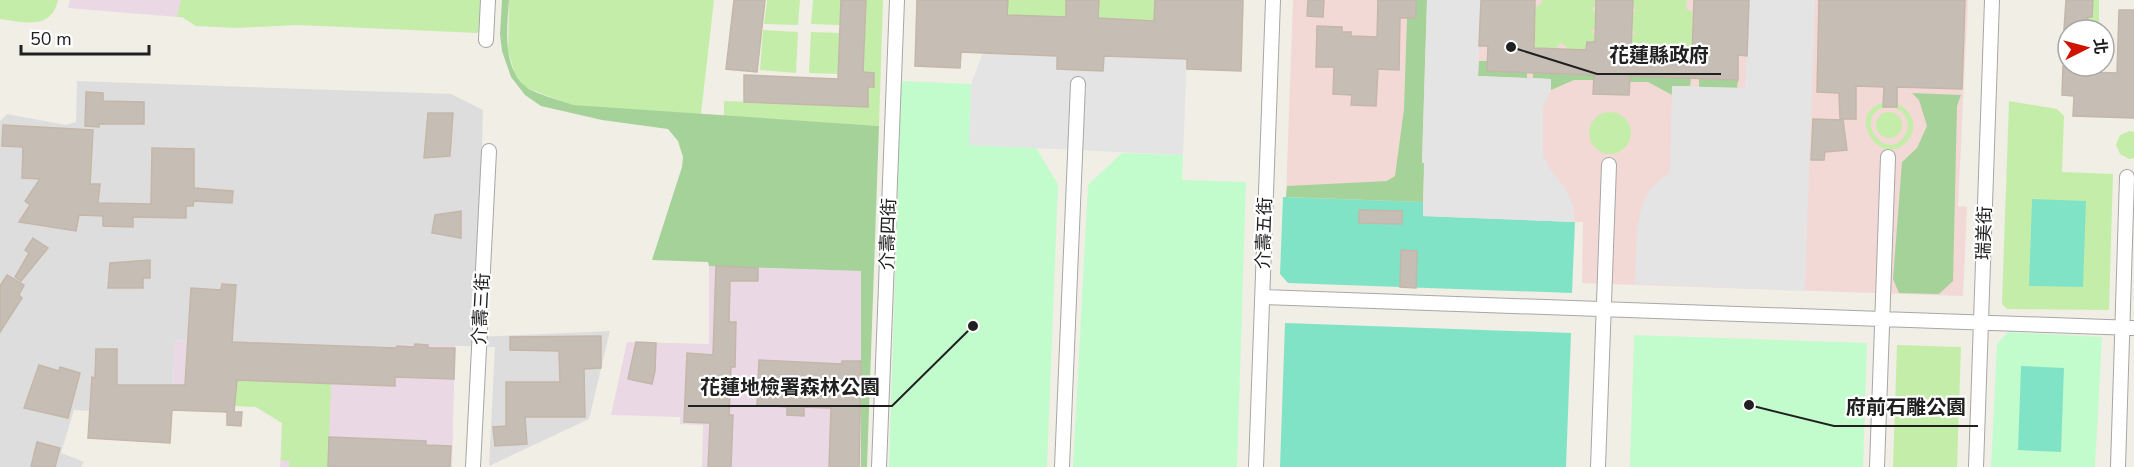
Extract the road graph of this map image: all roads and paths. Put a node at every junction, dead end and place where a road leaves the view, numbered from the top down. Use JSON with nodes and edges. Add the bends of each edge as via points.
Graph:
{"nodes":[{"id":1,"x":488,"y":0,"type":"edge"},
{"id":2,"x":897,"y":0,"type":"edge"},
{"id":3,"x":1273,"y":0,"type":"edge"},
{"id":4,"x":1992,"y":0,"type":"edge"},
{"id":5,"x":486,"y":40,"type":"dead end"},
{"id":6,"x":1078,"y":84,"type":"dead end"},
{"id":7,"x":489,"y":150,"type":"dead end"},
{"id":8,"x":1888,"y":157,"type":"dead end"},
{"id":9,"x":1609,"y":165,"type":"dead end"},
{"id":10,"x":2127,"y":177,"type":"dead end"},
{"id":11,"x":1262,"y":297,"type":"junction"},
{"id":12,"x":1604,"y":309,"type":"junction"},
{"id":13,"x":1883,"y":319,"type":"junction"},
{"id":14,"x":1980,"y":323,"type":"junction"},
{"id":15,"x":2129,"y":328,"type":"edge"},
{"id":16,"x":473,"y":467,"type":"edge"},
{"id":17,"x":879,"y":467,"type":"edge"},
{"id":18,"x":1062,"y":467,"type":"edge"},
{"id":19,"x":1256,"y":467,"type":"edge"},
{"id":20,"x":1598,"y":467,"type":"edge"},
{"id":21,"x":1878,"y":467,"type":"edge"},
{"id":22,"x":1976,"y":467,"type":"edge"},
{"id":23,"x":2118,"y":467,"type":"edge"}],
"edges":[{"from":1,"to":5,"type":"street"},
{"from":2,"to":17,"type":"street","name":"介壽四街"},
{"from":3,"to":11,"type":"street","name":"介壽五街"},
{"from":4,"to":14,"type":"street","name":"瑞美街"},
{"from":6,"to":18,"type":"street"},
{"from":7,"to":16,"type":"street","name":"介壽三街"},
{"from":8,"to":13,"type":"street"},
{"from":9,"to":12,"type":"street"},
{"from":10,"to":15,"type":"street"},
{"from":11,"to":12,"type":"street"},
{"from":11,"to":19,"type":"street","name":"介壽五街"},
{"from":12,"to":13,"type":"street"},
{"from":12,"to":20,"type":"street"},
{"from":13,"to":14,"type":"street"},
{"from":13,"to":21,"type":"street"},
{"from":14,"to":15,"type":"street"},
{"from":14,"to":22,"type":"street","name":"瑞美街"},
{"from":15,"to":23,"type":"street"}]}
